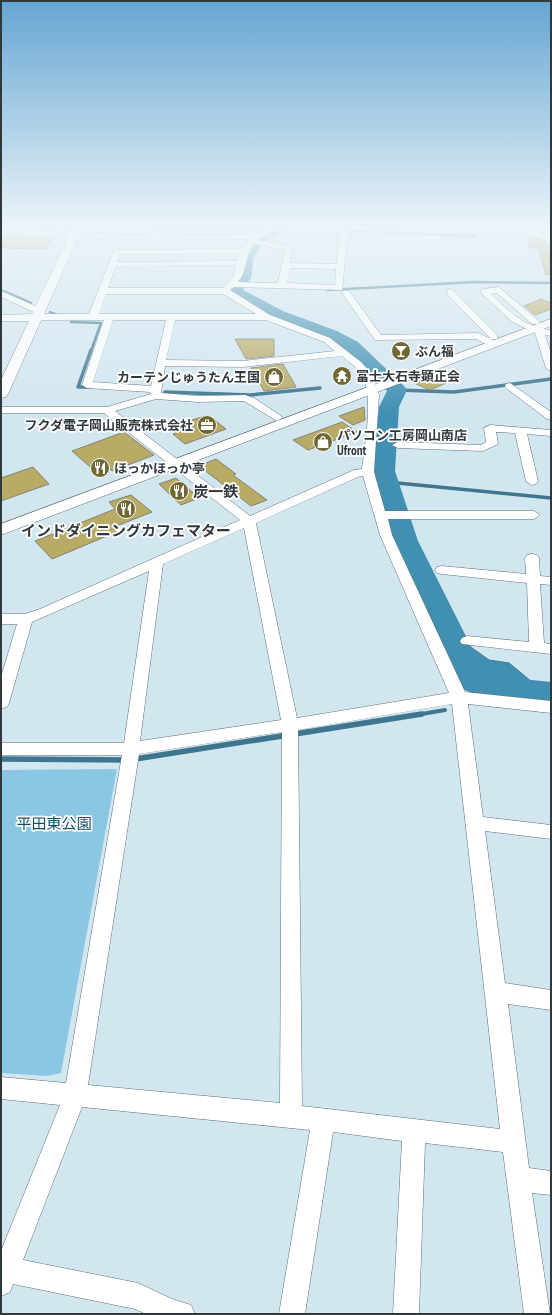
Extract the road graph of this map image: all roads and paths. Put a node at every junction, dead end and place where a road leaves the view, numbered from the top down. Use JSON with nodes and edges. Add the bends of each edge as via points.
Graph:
{"nodes":[{"id":1,"x":49,"y":288,"type":"edge"},
{"id":2,"x":230,"y":288,"type":"edge"},
{"id":3,"x":103,"y":291,"type":"joint"},
{"id":4,"x":225,"y":292,"type":"junction"},
{"id":5,"x":450,"y":292,"type":"dead end"},
{"id":6,"x":346,"y":293,"type":"dead end"},
{"id":7,"x":1,"y":294,"type":"edge"},
{"id":8,"x":37,"y":314,"type":"junction"},
{"id":9,"x":551,"y":316,"type":"edge"},
{"id":10,"x":93,"y":317,"type":"junction"},
{"id":11,"x":171,"y":317,"type":"junction"},
{"id":12,"x":267,"y":317,"type":"junction"},
{"id":13,"x":1,"y":318,"type":"edge"},
{"id":14,"x":109,"y":318,"type":"junction"},
{"id":15,"x":551,"y":322,"type":"edge"},
{"id":16,"x":532,"y":328,"type":"junction"},
{"id":17,"x":551,"y":333,"type":"edge"},
{"id":18,"x":491,"y":340,"type":"junction"},
{"id":19,"x":345,"y":353,"type":"junction"},
{"id":20,"x":160,"y":364,"type":"junction"},
{"id":21,"x":551,"y":368,"type":"edge"},
{"id":22,"x":383,"y":382,"type":"junction"},
{"id":23,"x":510,"y":386,"type":"dead end"},
{"id":24,"x":155,"y":392,"type":"junction"},
{"id":25,"x":1,"y":394,"type":"edge"},
{"id":26,"x":1,"y":410,"type":"edge"},
{"id":27,"x":107,"y":410,"type":"junction"},
{"id":28,"x":551,"y":417,"type":"edge"},
{"id":29,"x":277,"y":418,"type":"junction"},
{"id":30,"x":520,"y":430,"type":"junction"},
{"id":31,"x":551,"y":433,"type":"edge"},
{"id":32,"x":398,"y":445,"type":"dead end"},
{"id":33,"x":173,"y":461,"type":"junction"},
{"id":34,"x":368,"y":472,"type":"junction"},
{"id":35,"x":532,"y":481,"type":"dead end"},
{"id":36,"x":384,"y":515,"type":"junction"},
{"id":37,"x":534,"y":515,"type":"dead end"},
{"id":38,"x":1,"y":521,"type":"edge"},
{"id":39,"x":250,"y":521,"type":"junction"},
{"id":40,"x":1,"y":530,"type":"edge"},
{"id":41,"x":532,"y":558,"type":"dead end"},
{"id":42,"x":157,"y":563,"type":"junction"},
{"id":43,"x":442,"y":570,"type":"dead end"},
{"id":44,"x":534,"y":579,"type":"junction"},
{"id":45,"x":551,"y":581,"type":"edge"},
{"id":46,"x":1,"y":619,"type":"edge"},
{"id":47,"x":26,"y":619,"type":"junction"},
{"id":48,"x":467,"y":641,"type":"dead end"},
{"id":49,"x":544,"y":648,"type":"edge"},
{"id":50,"x":459,"y":697,"type":"junction"},
{"id":51,"x":1,"y":703,"type":"edge"},
{"id":52,"x":551,"y":707,"type":"edge"},
{"id":53,"x":290,"y":731,"type":"junction"},
{"id":54,"x":1,"y":749,"type":"edge"},
{"id":55,"x":130,"y":756,"type":"junction"},
{"id":56,"x":475,"y":823,"type":"junction"},
{"id":57,"x":551,"y":832,"type":"edge"},
{"id":58,"x":496,"y":992,"type":"junction"},
{"id":59,"x":551,"y":1000,"type":"edge"},
{"id":60,"x":1,"y":1088,"type":"edge"},
{"id":61,"x":75,"y":1095,"type":"junction"},
{"id":62,"x":291,"y":1116,"type":"junction"},
{"id":63,"x":323,"y":1120,"type":"junction"},
{"id":64,"x":414,"y":1130,"type":"junction"},
{"id":65,"x":513,"y":1142,"type":"junction"},
{"id":66,"x":518,"y":1179,"type":"junction"},
{"id":67,"x":551,"y":1183,"type":"edge"},
{"id":68,"x":4,"y":1277,"type":"edge"},
{"id":69,"x":182,"y":1314,"type":"edge"},
{"id":70,"x":292,"y":1314,"type":"edge"},
{"id":71,"x":406,"y":1314,"type":"edge"},
{"id":72,"x":536,"y":1314,"type":"edge"}],
"edges":[{"from":1,"to":8,"type":"street"},
{"from":2,"to":4,"type":"street"},
{"from":3,"to":4,"type":"street"},
{"from":3,"to":10,"type":"street"},
{"from":4,"to":12,"type":"street"},
{"from":5,"to":18,"type":"street"},
{"from":6,"to":18,"type":"street","via":[[378,338],[478,336]]},
{"from":7,"to":8,"type":"street"},
{"from":8,"to":10,"type":"street"},
{"from":8,"to":13,"type":"street"},
{"from":8,"to":25,"type":"street"},
{"from":9,"to":16,"type":"street"},
{"from":10,"to":14,"type":"street"},
{"from":11,"to":12,"type":"street"},
{"from":11,"to":14,"type":"street"},
{"from":11,"to":20,"type":"street"},
{"from":12,"to":19,"type":"street","via":[[327,340]]},
{"from":14,"to":24,"type":"street","via":[[87,386]]},
{"from":15,"to":16,"type":"street"},
{"from":16,"to":16,"type":"street","via":[[514,320],[484,292],[500,290]]},
{"from":16,"to":17,"type":"street"},
{"from":16,"to":18,"type":"street"},
{"from":16,"to":21,"type":"street"},
{"from":18,"to":22,"type":"street"},
{"from":19,"to":20,"type":"street","via":[[243,364]]},
{"from":19,"to":22,"type":"street","via":[[367,375]]},
{"from":20,"to":24,"type":"street"},
{"from":22,"to":29,"type":"street"},
{"from":22,"to":33,"type":"street"},
{"from":22,"to":34,"type":"street","via":[[374,394]]},
{"from":23,"to":28,"type":"street"},
{"from":24,"to":27,"type":"street"},
{"from":24,"to":29,"type":"street","via":[[198,400],[245,398]]},
{"from":26,"to":27,"type":"street"},
{"from":27,"to":33,"type":"street"},
{"from":29,"to":33,"type":"street"},
{"from":30,"to":31,"type":"street"},
{"from":30,"to":32,"type":"street","via":[[490,428],[492,444],[483,448]]},
{"from":30,"to":35,"type":"street"},
{"from":33,"to":38,"type":"street"},
{"from":33,"to":39,"type":"street"},
{"from":33,"to":40,"type":"street"},
{"from":34,"to":36,"type":"street"},
{"from":34,"to":39,"type":"street","via":[[358,473]]},
{"from":36,"to":37,"type":"street"},
{"from":36,"to":50,"type":"street","via":[[386,536]]},
{"from":39,"to":42,"type":"street"},
{"from":39,"to":53,"type":"street"},
{"from":41,"to":44,"type":"street"},
{"from":42,"to":47,"type":"street"},
{"from":42,"to":55,"type":"street"},
{"from":43,"to":44,"type":"street"},
{"from":44,"to":45,"type":"street"},
{"from":44,"to":49,"type":"street"},
{"from":46,"to":47,"type":"street"},
{"from":47,"to":51,"type":"street"},
{"from":48,"to":49,"type":"street"},
{"from":50,"to":52,"type":"street"},
{"from":50,"to":53,"type":"street"},
{"from":50,"to":56,"type":"street"},
{"from":53,"to":55,"type":"street"},
{"from":53,"to":62,"type":"street"},
{"from":54,"to":55,"type":"street"},
{"from":55,"to":61,"type":"street"},
{"from":56,"to":57,"type":"street"},
{"from":56,"to":58,"type":"street"},
{"from":58,"to":59,"type":"street"},
{"from":58,"to":65,"type":"street"},
{"from":60,"to":61,"type":"street"},
{"from":61,"to":62,"type":"street"},
{"from":61,"to":68,"type":"street"},
{"from":62,"to":63,"type":"street"},
{"from":63,"to":64,"type":"street"},
{"from":63,"to":70,"type":"street"},
{"from":64,"to":65,"type":"street"},
{"from":64,"to":71,"type":"street"},
{"from":65,"to":66,"type":"street"},
{"from":66,"to":67,"type":"street"},
{"from":66,"to":72,"type":"street"},
{"from":68,"to":69,"type":"street","via":[[138,1296],[170,1312]]}]}
